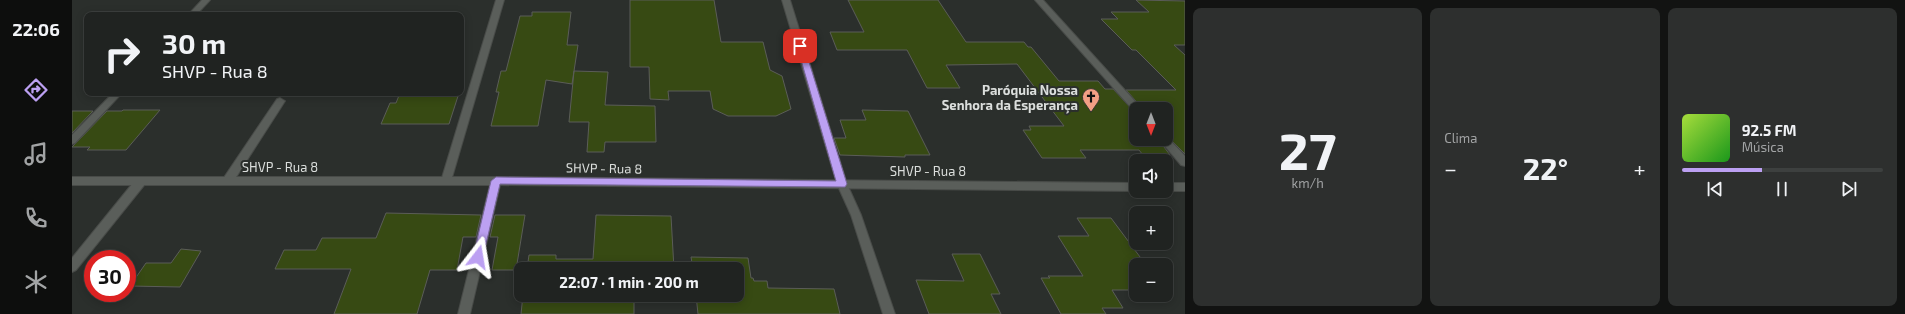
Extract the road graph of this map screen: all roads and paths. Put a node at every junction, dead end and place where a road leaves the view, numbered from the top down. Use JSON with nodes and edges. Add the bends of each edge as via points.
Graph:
{"nodes":[{"id":1,"x":206,"y":0,"type":"edge"},
{"id":2,"x":500,"y":0,"type":"edge"},
{"id":3,"x":786,"y":0,"type":"edge"},
{"id":4,"x":1039,"y":0,"type":"edge"},
{"id":5,"x":195,"y":12,"type":"edge"},
{"id":6,"x":115,"y":96,"type":"edge"},
{"id":7,"x":280,"y":102,"type":"dead end"},
{"id":8,"x":1131,"y":102,"type":"edge"},
{"id":9,"x":72,"y":141,"type":"edge"},
{"id":10,"x":1170,"y":146,"type":"edge"},
{"id":11,"x":1185,"y":162,"type":"edge"},
{"id":12,"x":72,"y":181,"type":"edge"},
{"id":13,"x":141,"y":181,"type":"junction"},
{"id":14,"x":446,"y":181,"type":"junction"},
{"id":15,"x":496,"y":181,"type":"junction"},
{"id":16,"x":226,"y":182,"type":"junction"},
{"id":17,"x":842,"y":184,"type":"junction"},
{"id":18,"x":1129,"y":187,"type":"edge"},
{"id":19,"x":1173,"y":187,"type":"edge"},
{"id":20,"x":1185,"y":187,"type":"edge"},
{"id":21,"x":72,"y":267,"type":"edge"},
{"id":22,"x":464,"y":314,"type":"edge"},
{"id":23,"x":889,"y":314,"type":"edge"}],
"edges":[{"from":1,"to":5,"type":"street"},
{"from":2,"to":14,"type":"street"},
{"from":3,"to":17,"type":"street"},
{"from":4,"to":8,"type":"street"},
{"from":6,"to":9,"type":"street"},
{"from":7,"to":16,"type":"street"},
{"from":10,"to":11,"type":"street"},
{"from":12,"to":13,"type":"street","name":"SHVP - Rua 8"},
{"from":13,"to":16,"type":"street","name":"SHVP - Rua 8"},
{"from":13,"to":21,"type":"street"},
{"from":14,"to":15,"type":"street","name":"SHVP - Rua 8"},
{"from":14,"to":16,"type":"street","name":"SHVP - Rua 8"},
{"from":15,"to":17,"type":"street","name":"SHVP - Rua 8"},
{"from":15,"to":22,"type":"street"},
{"from":17,"to":18,"type":"street","name":"SHVP - Rua 8"},
{"from":17,"to":23,"type":"street","via":[[856,216]]},
{"from":19,"to":20,"type":"street"}]}
